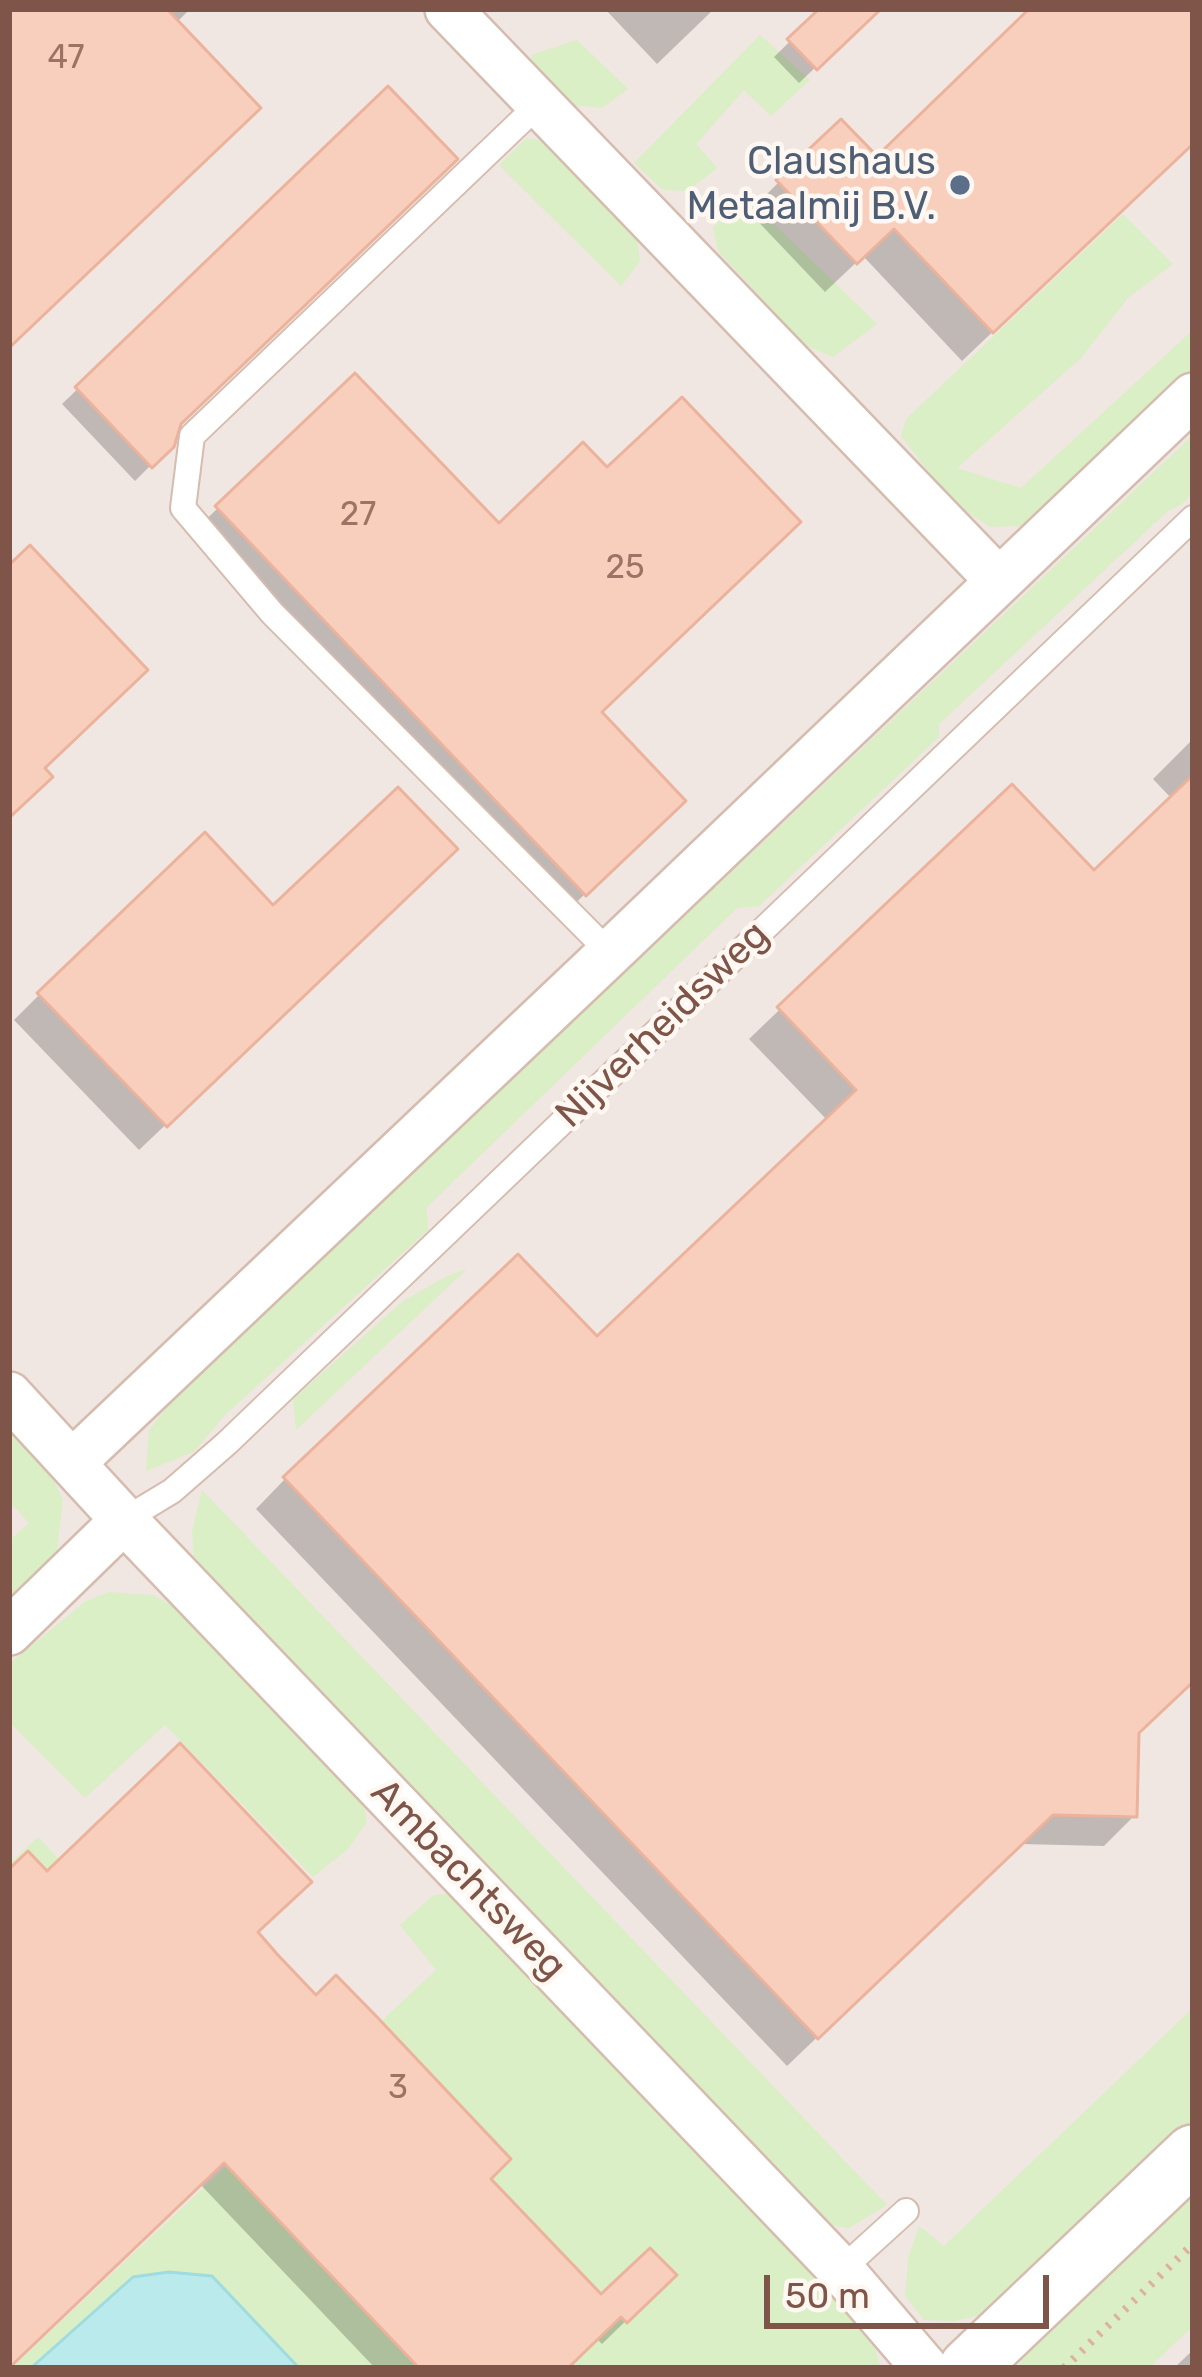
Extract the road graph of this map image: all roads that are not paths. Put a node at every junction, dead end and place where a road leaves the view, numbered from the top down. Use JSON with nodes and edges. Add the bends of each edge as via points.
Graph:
{"nodes":[{"id":1,"x":448,"y":9,"type":"edge"},
{"id":2,"x":539,"y":104,"type":"junction"},
{"id":3,"x":1193,"y":396,"type":"edge"},
{"id":4,"x":1193,"y":518,"type":"edge"},
{"id":5,"x":998,"y":580,"type":"junction"},
{"id":6,"x":610,"y":953,"type":"junction"},
{"id":7,"x":9,"y":1395,"type":"edge"},
{"id":8,"x":73,"y":1462,"type":"junction"},
{"id":9,"x":124,"y":1520,"type":"junction"},
{"id":10,"x":9,"y":1632,"type":"edge"},
{"id":11,"x":1193,"y":2154,"type":"edge"},
{"id":12,"x":906,"y":2211,"type":"dead end"},
{"id":13,"x":841,"y":2270,"type":"junction"},
{"id":14,"x":925,"y":2368,"type":"edge"},
{"id":15,"x":968,"y":2368,"type":"edge"}],
"edges":[{"from":1,"to":2,"type":"street"},
{"from":2,"to":5,"type":"street"},
{"from":2,"to":6,"type":"lane","via":[[191,436],[183,508],[272,613]]},
{"from":3,"to":5,"type":"street"},
{"from":4,"to":9,"type":"lane","name":"Nijverheidsweg","via":[[227,1443]]},
{"from":5,"to":6,"type":"street"},
{"from":6,"to":8,"type":"street"},
{"from":7,"to":8,"type":"street","name":"Ambachtsweg"},
{"from":8,"to":9,"type":"street","name":"Ambachtsweg"},
{"from":9,"to":10,"type":"street"},
{"from":9,"to":13,"type":"street","name":"Ambachtsweg"},
{"from":11,"to":15,"type":"street"},
{"from":12,"to":13,"type":"lane"},
{"from":13,"to":14,"type":"street","name":"Ambachtsweg"}]}
